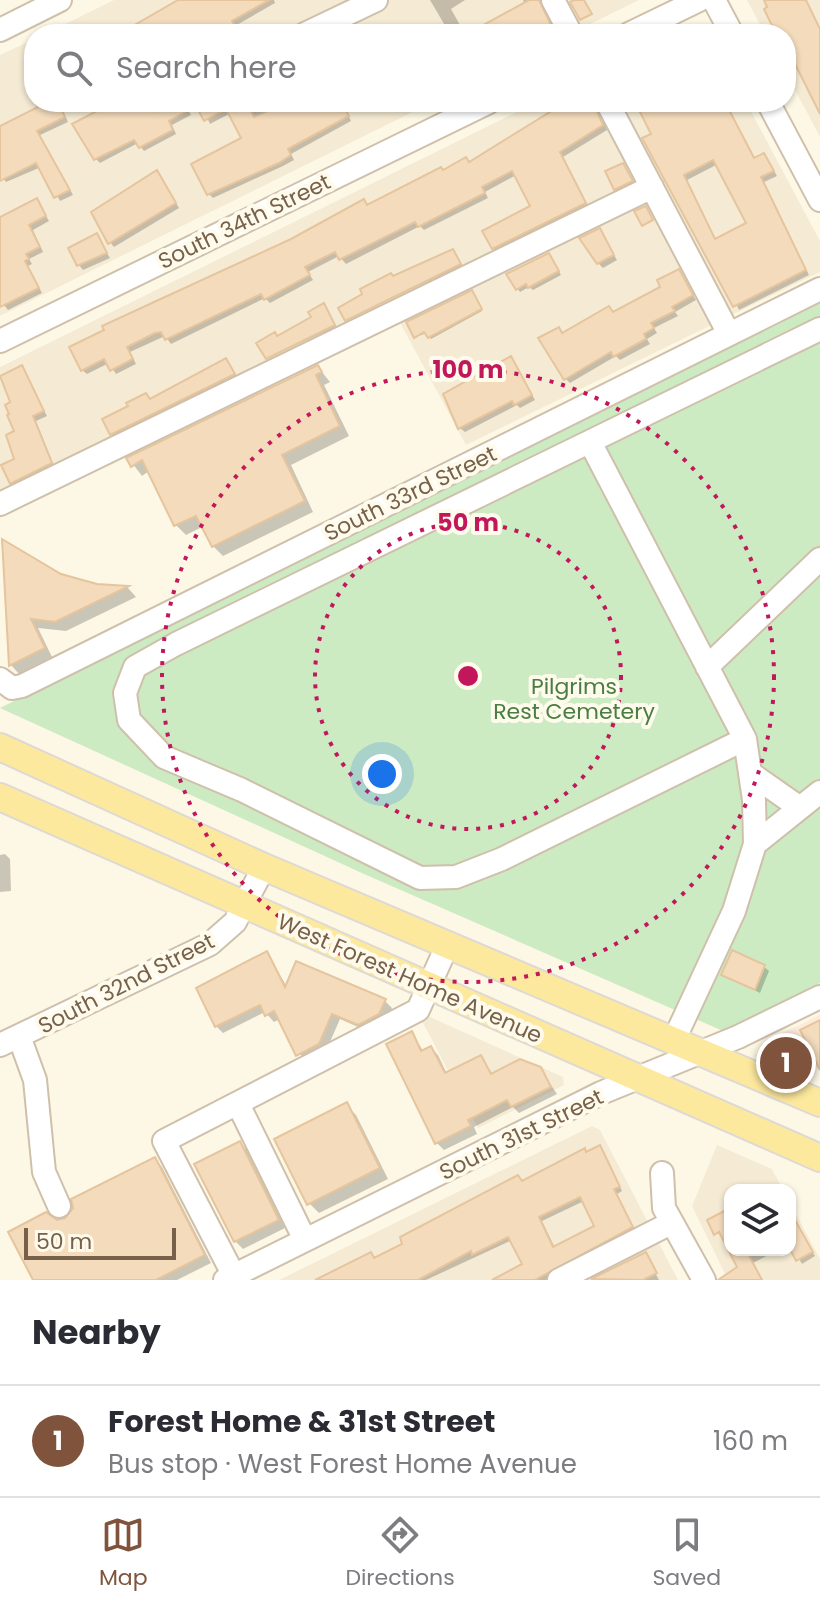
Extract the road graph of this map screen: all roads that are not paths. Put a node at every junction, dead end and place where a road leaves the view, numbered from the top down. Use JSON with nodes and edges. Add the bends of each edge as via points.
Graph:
{"nodes":[{"id":1,"x":60,"y":0,"type":"edge"},
{"id":2,"x":376,"y":0,"type":"edge"},
{"id":3,"x":553,"y":0,"type":"edge"},
{"id":4,"x":699,"y":0,"type":"edge"},
{"id":5,"x":714,"y":0,"type":"edge"},
{"id":6,"x":326,"y":24,"type":"edge"},
{"id":7,"x":566,"y":24,"type":"edge"},
{"id":8,"x":650,"y":24,"type":"edge"},
{"id":9,"x":727,"y":24,"type":"edge"},
{"id":10,"x":0,"y":30,"type":"edge"},
{"id":11,"x":469,"y":112,"type":"edge"},
{"id":12,"x":612,"y":112,"type":"edge"},
{"id":13,"x":773,"y":112,"type":"edge"},
{"id":14,"x":652,"y":187,"type":"junction"},
{"id":15,"x":820,"y":200,"type":"edge"},
{"id":16,"x":820,"y":289,"type":"edge"},
{"id":17,"x":820,"y":329,"type":"edge"},
{"id":18,"x":729,"y":334,"type":"junction"},
{"id":19,"x":0,"y":341,"type":"edge"},
{"id":20,"x":590,"y":442,"type":"junction"},
{"id":21,"x":0,"y":504,"type":"edge"},
{"id":22,"x":820,"y":559,"type":"edge"},
{"id":23,"x":707,"y":667,"type":"junction"},
{"id":24,"x":0,"y":679,"type":"edge"},
{"id":25,"x":745,"y":739,"type":"junction"},
{"id":26,"x":0,"y":747,"type":"edge"},
{"id":27,"x":750,"y":773,"type":"junction"},
{"id":28,"x":820,"y":792,"type":"edge"},
{"id":29,"x":0,"y":797,"type":"edge"},
{"id":30,"x":800,"y":808,"type":"junction"},
{"id":31,"x":755,"y":844,"type":"junction"},
{"id":32,"x":264,"y":867,"type":"junction"},
{"id":33,"x":246,"y":906,"type":"junction"},
{"id":34,"x":447,"y":946,"type":"junction"},
{"id":35,"x":429,"y":985,"type":"junction"},
{"id":36,"x":820,"y":997,"type":"edge"},
{"id":37,"x":9,"y":1040,"type":"edge"},
{"id":38,"x":673,"y":1042,"type":"junction"},
{"id":39,"x":702,"y":1053,"type":"junction"},
{"id":40,"x":638,"y":1078,"type":"junction"},
{"id":41,"x":820,"y":1103,"type":"edge"},
{"id":42,"x":238,"y":1104,"type":"junction"},
{"id":43,"x":820,"y":1158,"type":"edge"},
{"id":44,"x":662,"y":1173,"type":"dead end"},
{"id":45,"x":59,"y":1206,"type":"dead end"},
{"id":46,"x":671,"y":1223,"type":"junction"},
{"id":47,"x":305,"y":1240,"type":"junction"},
{"id":48,"x":230,"y":1278,"type":"edge"},
{"id":49,"x":559,"y":1280,"type":"edge"},
{"id":50,"x":704,"y":1280,"type":"edge"}],
"edges":[{"from":1,"to":10,"type":"street"},
{"from":2,"to":6,"type":"street"},
{"from":3,"to":7,"type":"street"},
{"from":4,"to":8,"type":"street"},
{"from":5,"to":9,"type":"street"},
{"from":11,"to":19,"type":"street","name":"South 34th Street"},
{"from":12,"to":14,"type":"street"},
{"from":13,"to":15,"type":"street"},
{"from":14,"to":18,"type":"street"},
{"from":14,"to":21,"type":"street"},
{"from":16,"to":18,"type":"street","name":"South 33rd Street"},
{"from":17,"to":20,"type":"street"},
{"from":18,"to":24,"type":"street","name":"South 33rd Street","via":[[22,686],[12,688]]},
{"from":20,"to":23,"type":"street"},
{"from":20,"to":25,"type":"street","via":[[135,667],[125,693],[129,720],[164,757],[420,878],[456,877],[502,859]]},
{"from":22,"to":23,"type":"street"},
{"from":23,"to":25,"type":"street"},
{"from":25,"to":27,"type":"street"},
{"from":26,"to":32,"type":"main road","name":"West Forest Home Avenue"},
{"from":27,"to":30,"type":"street"},
{"from":27,"to":31,"type":"street"},
{"from":28,"to":30,"type":"street"},
{"from":29,"to":33,"type":"main road","name":"West Forest Home Avenue"},
{"from":30,"to":31,"type":"street"},
{"from":31,"to":38,"type":"street","via":[[734,911]]},
{"from":32,"to":33,"type":"street","name":"South 32nd Street"},
{"from":32,"to":34,"type":"main road","name":"West Forest Home Avenue"},
{"from":33,"to":35,"type":"main road","name":"West Forest Home Avenue"},
{"from":33,"to":37,"type":"street","name":"South 32nd Street","via":[[210,944]]},
{"from":34,"to":35,"type":"street"},
{"from":34,"to":38,"type":"main road","name":"West Forest Home Avenue"},
{"from":35,"to":40,"type":"main road","name":"West Forest Home Avenue"},
{"from":35,"to":42,"type":"street","via":[[418,1010]]},
{"from":36,"to":39,"type":"street","name":"South 31st Street"},
{"from":37,"to":45,"type":"street","via":[[35,1080],[44,1172]]},
{"from":38,"to":39,"type":"main road","name":"West Forest Home Avenue"},
{"from":39,"to":40,"type":"street","name":"South 31st Street"},
{"from":39,"to":41,"type":"main road","name":"West Forest Home Avenue"},
{"from":40,"to":43,"type":"main road","name":"West Forest Home Avenue"},
{"from":40,"to":47,"type":"street","name":"South 31st Street"},
{"from":42,"to":47,"type":"street"},
{"from":42,"to":48,"type":"street","via":[[164,1141]]},
{"from":44,"to":46,"type":"street","via":[[664,1208]]},
{"from":46,"to":49,"type":"street"},
{"from":46,"to":50,"type":"street"},
{"from":47,"to":48,"type":"street","name":"South 31st Street"}]}
